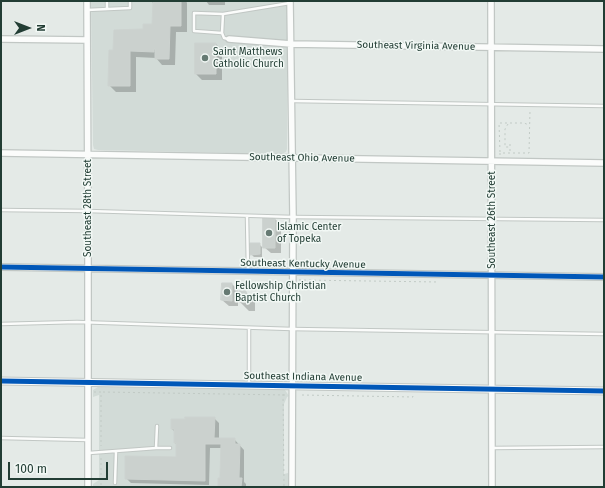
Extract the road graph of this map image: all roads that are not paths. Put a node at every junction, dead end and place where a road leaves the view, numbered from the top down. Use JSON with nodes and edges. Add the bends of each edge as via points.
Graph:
{"nodes":[{"id":1,"x":87,"y":1,"type":"edge"},
{"id":2,"x":107,"y":1,"type":"edge"},
{"id":3,"x":130,"y":1,"type":"edge"},
{"id":4,"x":492,"y":1,"type":"edge"},
{"id":5,"x":290,"y":2,"type":"edge"},
{"id":6,"x":107,"y":8,"type":"junction"},
{"id":7,"x":87,"y":10,"type":"junction"},
{"id":8,"x":223,"y":14,"type":"junction"},
{"id":9,"x":222,"y":33,"type":"junction"},
{"id":10,"x":1,"y":39,"type":"edge"},
{"id":11,"x":229,"y":39,"type":"joint"},
{"id":12,"x":87,"y":40,"type":"junction"},
{"id":13,"x":291,"y":44,"type":"junction"},
{"id":14,"x":492,"y":47,"type":"junction"},
{"id":15,"x":604,"y":49,"type":"edge"},
{"id":16,"x":291,"y":101,"type":"junction"},
{"id":17,"x":492,"y":105,"type":"junction"},
{"id":18,"x":604,"y":106,"type":"edge"},
{"id":19,"x":1,"y":153,"type":"edge"},
{"id":20,"x":88,"y":155,"type":"junction"},
{"id":21,"x":291,"y":158,"type":"junction"},
{"id":22,"x":492,"y":162,"type":"junction"},
{"id":23,"x":604,"y":163,"type":"edge"},
{"id":24,"x":1,"y":210,"type":"edge"},
{"id":25,"x":88,"y":210,"type":"junction"},
{"id":26,"x":247,"y":216,"type":"junction"},
{"id":27,"x":292,"y":217,"type":"junction"},
{"id":28,"x":492,"y":218,"type":"junction"},
{"id":29,"x":604,"y":220,"type":"edge"},
{"id":30,"x":1,"y":267,"type":"edge"},
{"id":31,"x":88,"y":269,"type":"junction"},
{"id":32,"x":248,"y":272,"type":"junction"},
{"id":33,"x":292,"y":272,"type":"junction"},
{"id":34,"x":492,"y":276,"type":"junction"},
{"id":35,"x":604,"y":277,"type":"edge"},
{"id":36,"x":88,"y":323,"type":"junction"},
{"id":37,"x":1,"y":324,"type":"edge"},
{"id":38,"x":249,"y":328,"type":"junction"},
{"id":39,"x":292,"y":329,"type":"junction"},
{"id":40,"x":493,"y":332,"type":"junction"},
{"id":41,"x":604,"y":334,"type":"edge"},
{"id":42,"x":1,"y":381,"type":"edge"},
{"id":43,"x":88,"y":383,"type":"junction"},
{"id":44,"x":249,"y":385,"type":"junction"},
{"id":45,"x":292,"y":385,"type":"junction"},
{"id":46,"x":492,"y":389,"type":"junction"},
{"id":47,"x":604,"y":391,"type":"edge"},
{"id":48,"x":156,"y":426,"type":"dead end"},
{"id":49,"x":1,"y":438,"type":"edge"},
{"id":50,"x":88,"y":440,"type":"junction"},
{"id":51,"x":604,"y":447,"type":"edge"},
{"id":52,"x":156,"y":448,"type":"junction"},
{"id":53,"x":170,"y":448,"type":"dead end"},
{"id":54,"x":492,"y":448,"type":"junction"},
{"id":55,"x":116,"y":452,"type":"junction"},
{"id":56,"x":88,"y":453,"type":"junction"},
{"id":57,"x":115,"y":483,"type":"dead end"},
{"id":58,"x":88,"y":487,"type":"edge"},
{"id":59,"x":292,"y":487,"type":"edge"},
{"id":60,"x":492,"y":487,"type":"edge"}],
"edges":[{"from":1,"to":7,"type":"street","name":"Southeast 28th Street"},
{"from":2,"to":6,"type":"lane"},
{"from":3,"to":6,"type":"lane","via":[[130,8]]},
{"from":4,"to":14,"type":"street","name":"Southeast 26th Street"},
{"from":5,"to":8,"type":"lane"},
{"from":5,"to":13,"type":"street"},
{"from":6,"to":7,"type":"lane"},
{"from":7,"to":12,"type":"street","name":"Southeast 28th Street"},
{"from":8,"to":9,"type":"lane"},
{"from":8,"to":9,"type":"lane","via":[[194,13],[194,31]]},
{"from":9,"to":11,"type":"lane","via":[[224,38]]},
{"from":10,"to":12,"type":"street"},
{"from":11,"to":13,"type":"street","name":"Southeast Virginia Avenue"},
{"from":12,"to":20,"type":"street","name":"Southeast 28th Street"},
{"from":13,"to":14,"type":"street","name":"Southeast Virginia Avenue"},
{"from":13,"to":16,"type":"street"},
{"from":14,"to":15,"type":"street","name":"Southeast Virginia Avenue"},
{"from":14,"to":17,"type":"street","name":"Southeast 26th Street"},
{"from":16,"to":17,"type":"lane"},
{"from":16,"to":21,"type":"street"},
{"from":17,"to":18,"type":"lane"},
{"from":17,"to":22,"type":"street","name":"Southeast 26th Street"},
{"from":19,"to":20,"type":"street","name":"Southeast Ohio Avenue"},
{"from":20,"to":21,"type":"street","name":"Southeast Ohio Avenue"},
{"from":20,"to":25,"type":"street","name":"Southeast 28th Street"},
{"from":21,"to":22,"type":"street","name":"Southeast Ohio Avenue"},
{"from":21,"to":27,"type":"street"},
{"from":22,"to":23,"type":"street","name":"Southeast Ohio Avenue"},
{"from":22,"to":28,"type":"street","name":"Southeast 26th Street"},
{"from":24,"to":25,"type":"lane"},
{"from":25,"to":26,"type":"lane"},
{"from":25,"to":31,"type":"street","name":"Southeast 28th Street"},
{"from":26,"to":27,"type":"lane"},
{"from":26,"to":32,"type":"lane"},
{"from":27,"to":28,"type":"lane"},
{"from":27,"to":33,"type":"street"},
{"from":28,"to":29,"type":"lane"},
{"from":28,"to":34,"type":"street","name":"Southeast 26th Street"},
{"from":30,"to":31,"type":"street","name":"Southeast Kentucky Avenue"},
{"from":31,"to":32,"type":"street","name":"Southeast Kentucky Avenue"},
{"from":31,"to":36,"type":"street","name":"Southeast 28th Street"},
{"from":32,"to":33,"type":"street","name":"Southeast Kentucky Avenue"},
{"from":33,"to":34,"type":"street","name":"Southeast Kentucky Avenue"},
{"from":33,"to":39,"type":"street"},
{"from":34,"to":35,"type":"street","name":"Southeast Kentucky Avenue"},
{"from":34,"to":40,"type":"street","name":"Southeast 26th Street"},
{"from":36,"to":37,"type":"lane"},
{"from":36,"to":38,"type":"lane"},
{"from":36,"to":43,"type":"street","name":"Southeast 28th Street"},
{"from":38,"to":39,"type":"lane"},
{"from":38,"to":44,"type":"lane"},
{"from":39,"to":40,"type":"lane"},
{"from":39,"to":45,"type":"street"},
{"from":40,"to":41,"type":"lane"},
{"from":40,"to":46,"type":"street","name":"Southeast 26th Street"},
{"from":42,"to":43,"type":"street","name":"Southeast Indiana Avenue"},
{"from":43,"to":44,"type":"street","name":"Southeast Indiana Avenue"},
{"from":43,"to":50,"type":"street","name":"Southeast 28th Street"},
{"from":44,"to":45,"type":"street","name":"Southeast Indiana Avenue"},
{"from":45,"to":46,"type":"street","name":"Southeast Indiana Avenue"},
{"from":45,"to":59,"type":"street"},
{"from":46,"to":47,"type":"street","name":"Southeast Indiana Avenue"},
{"from":46,"to":54,"type":"street","name":"Southeast 26th Street"},
{"from":48,"to":52,"type":"lane"},
{"from":49,"to":50,"type":"lane"},
{"from":50,"to":56,"type":"street","name":"Southeast 28th Street"},
{"from":51,"to":54,"type":"lane"},
{"from":52,"to":53,"type":"lane"},
{"from":52,"to":55,"type":"lane"},
{"from":54,"to":60,"type":"street","name":"Southeast 26th Street"},
{"from":55,"to":56,"type":"lane"},
{"from":55,"to":57,"type":"lane"},
{"from":56,"to":58,"type":"street","name":"Southeast 28th Street"}]}
